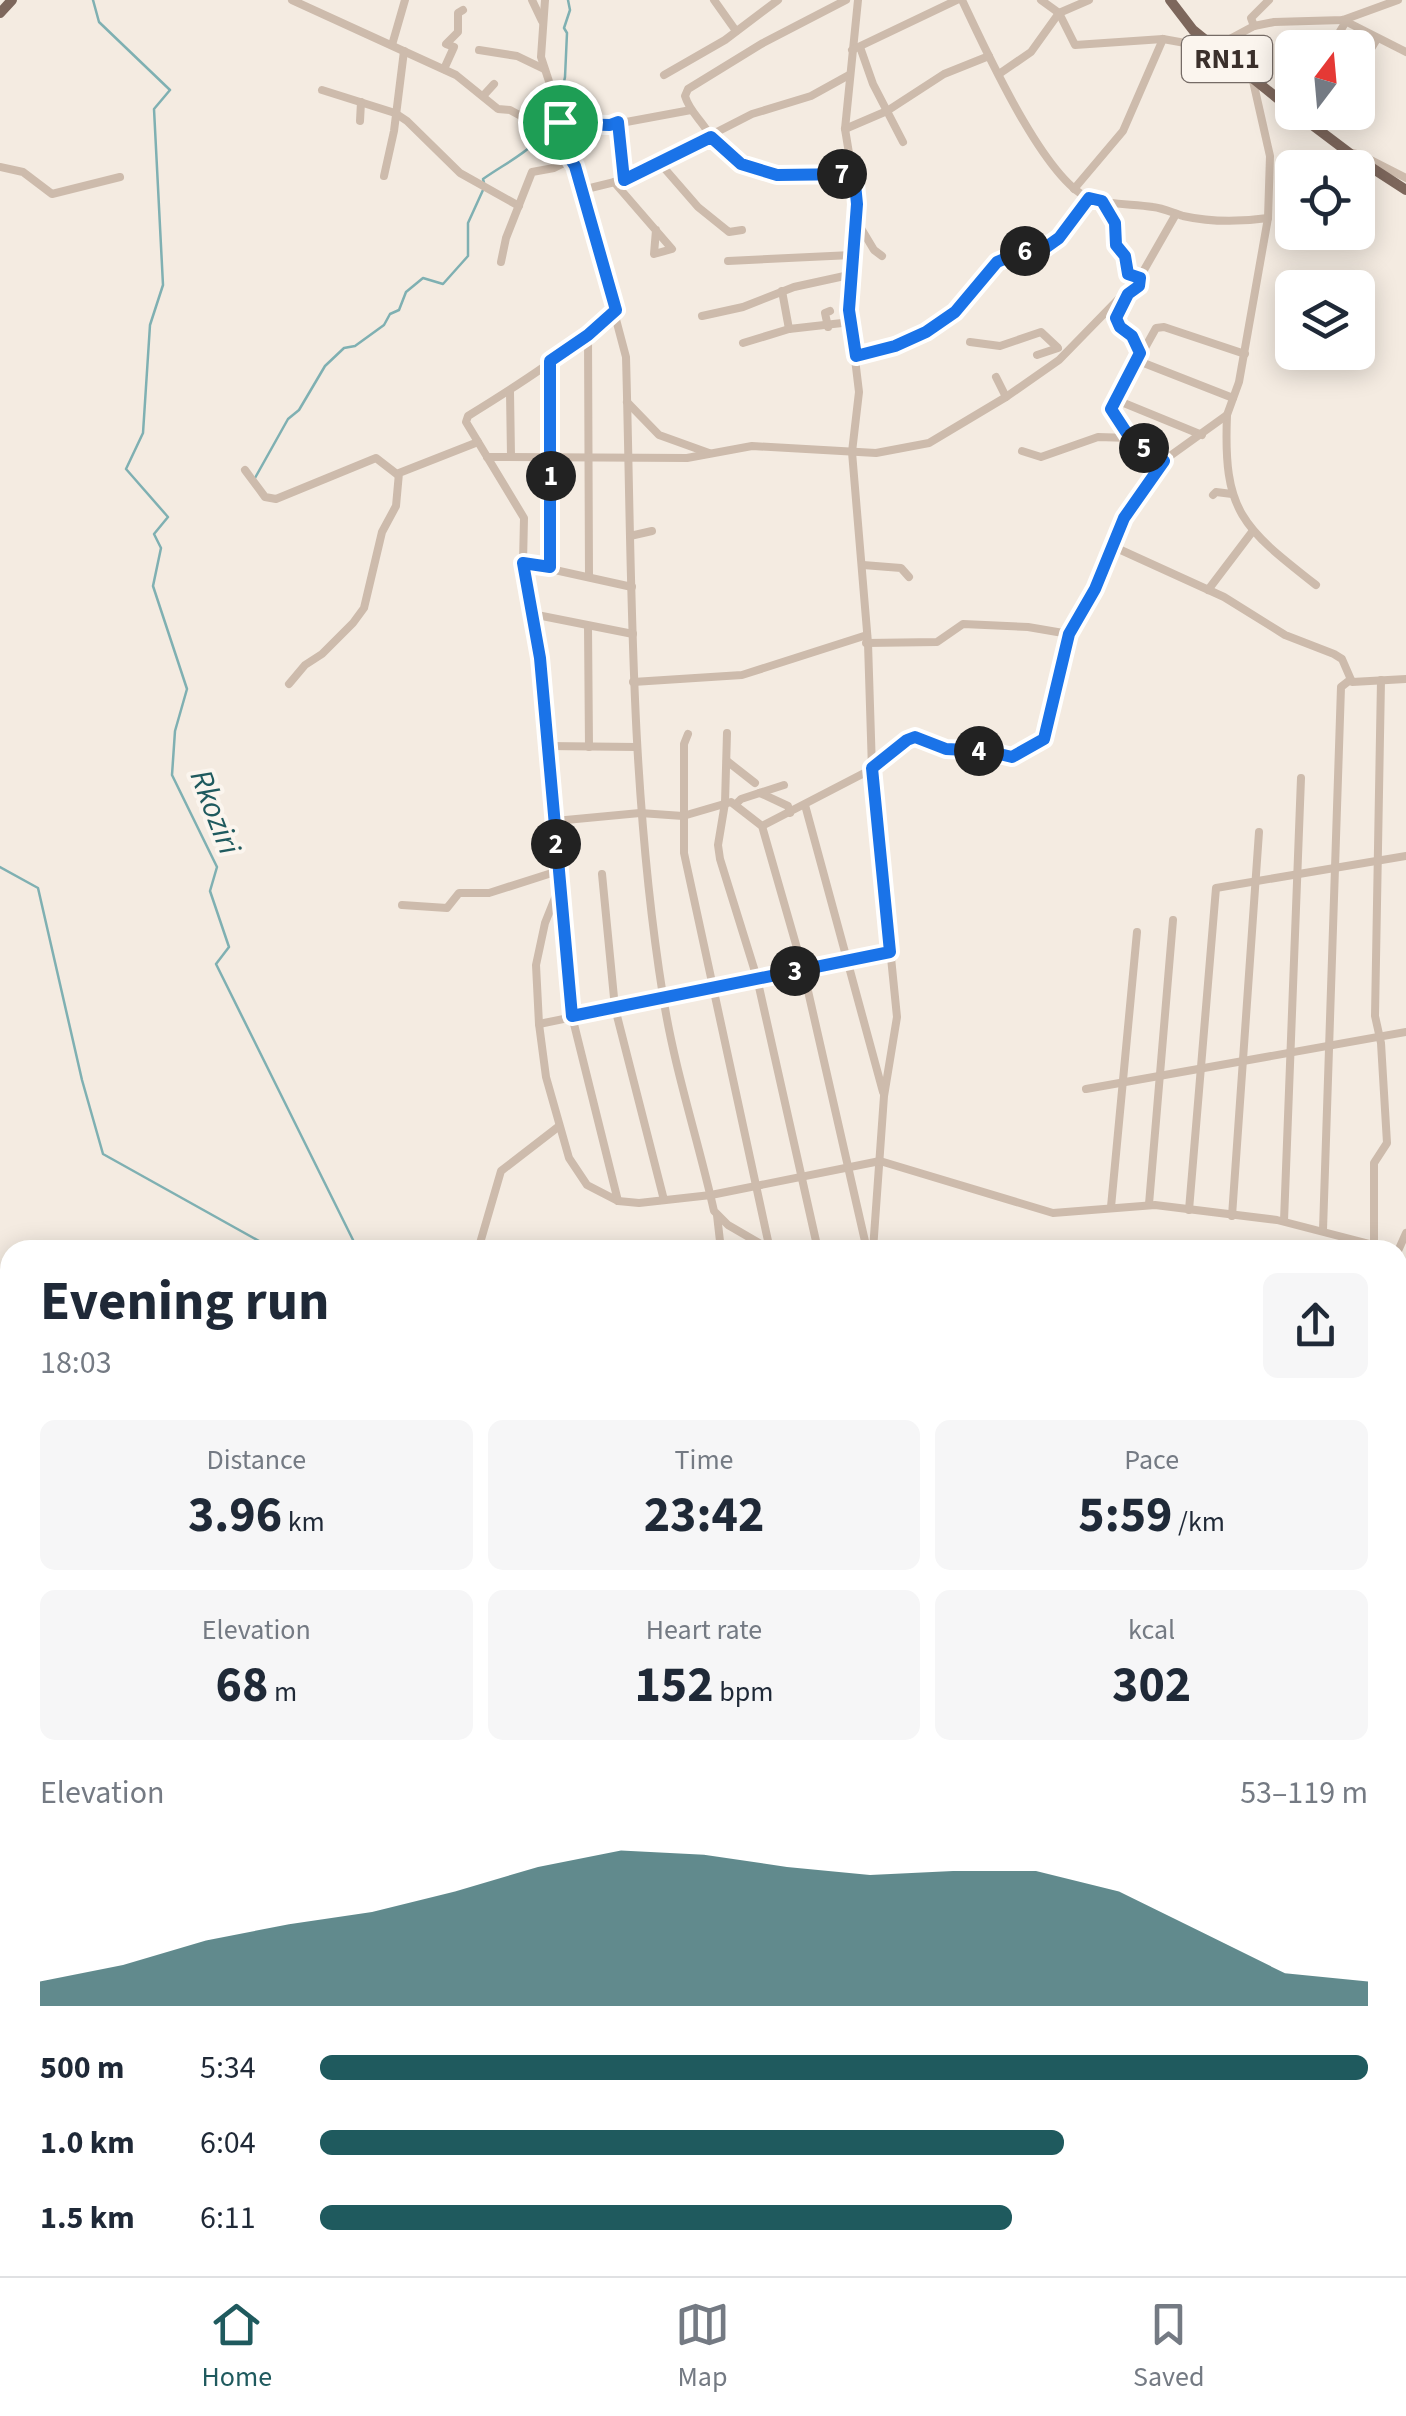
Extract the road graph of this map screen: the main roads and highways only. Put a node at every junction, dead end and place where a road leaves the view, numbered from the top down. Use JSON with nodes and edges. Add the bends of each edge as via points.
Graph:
{"nodes":[{"id":1,"x":1170,"y":0,"type":"edge"},
{"id":2,"x":1275,"y":97,"type":"edge"},
{"id":3,"x":1319,"y":130,"type":"edge"},
{"id":4,"x":1406,"y":190,"type":"edge"}],
"edges":[{"from":1,"to":2,"type":"main road","number":"RN11","via":[[1193,30]]},
{"from":3,"to":4,"type":"main road","number":"RN11"}]}
